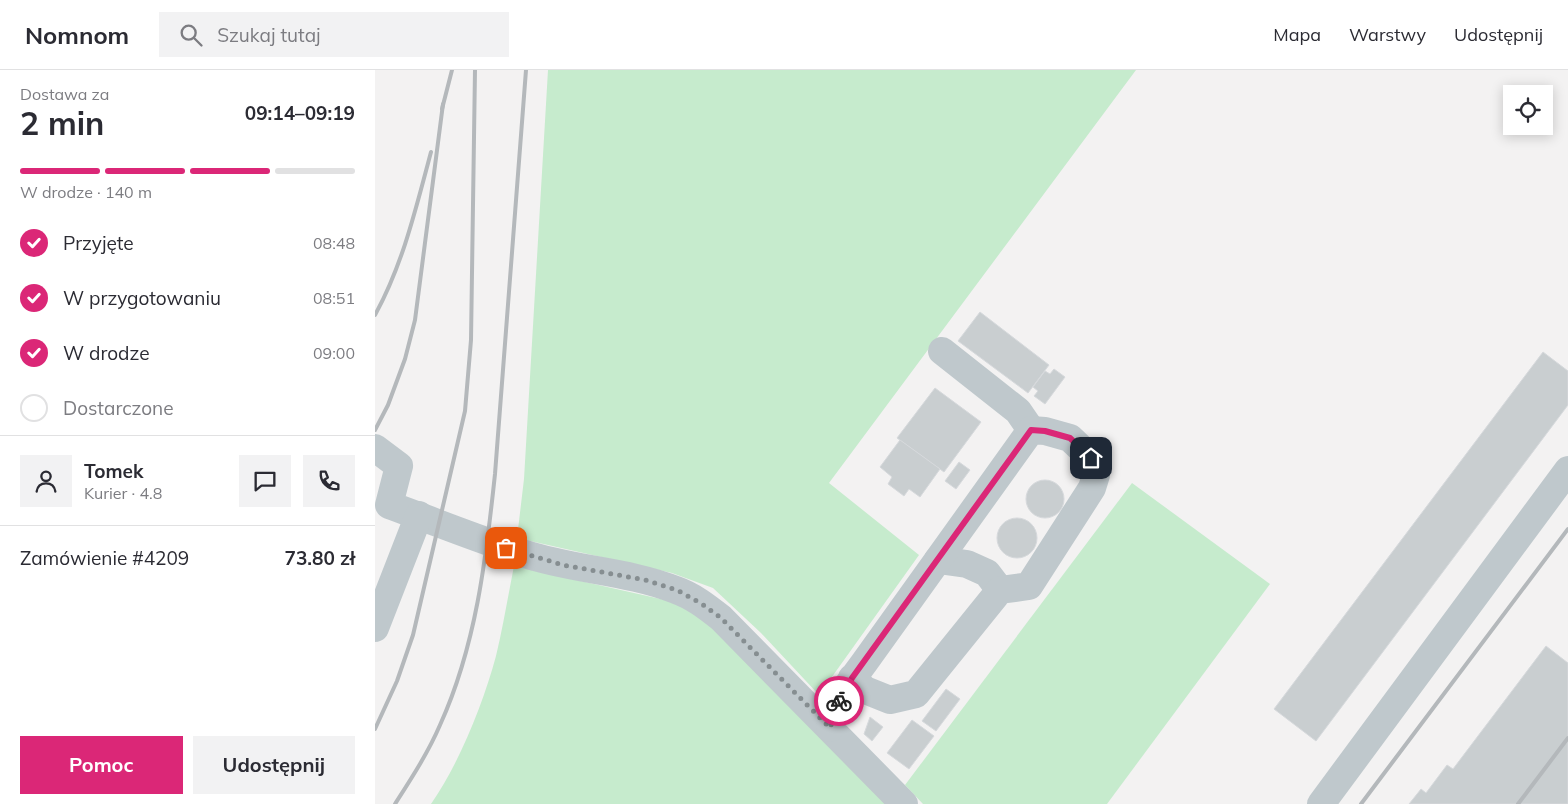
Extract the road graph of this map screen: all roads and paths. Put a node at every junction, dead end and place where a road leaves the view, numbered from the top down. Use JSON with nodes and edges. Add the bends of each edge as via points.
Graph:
{"nodes":[{"id":1,"x":942,"y":351,"type":"dead end"},
{"id":2,"x":1031,"y":430,"type":"junction"},
{"id":3,"x":375,"y":448,"type":"edge"},
{"id":4,"x":1568,"y":470,"type":"edge"},
{"id":5,"x":419,"y":515,"type":"junction"},
{"id":6,"x":938,"y":560,"type":"junction"},
{"id":7,"x":1000,"y":590,"type":"junction"},
{"id":8,"x":375,"y":628,"type":"edge"},
{"id":9,"x":852,"y":678,"type":"junction"},
{"id":10,"x":830,"y":728,"type":"junction"},
{"id":11,"x":904,"y":804,"type":"edge"},
{"id":12,"x":1321,"y":804,"type":"edge"}],
"edges":[{"from":1,"to":2,"type":"lane","via":[[1018,411]]},
{"from":2,"to":6,"type":"lane"},
{"from":2,"to":7,"type":"lane","via":[[1070,438],[1091,458],[1096,475],[1093,488],[1029,586]]},
{"from":3,"to":5,"type":"lane","via":[[399,466],[389,505]]},
{"from":4,"to":12,"type":"lane"},
{"from":5,"to":8,"type":"lane"},
{"from":5,"to":10,"type":"lane","via":[[525,554],[677,590],[721,618]]},
{"from":6,"to":7,"type":"lane","via":[[967,564],[987,573]]},
{"from":6,"to":9,"type":"lane"},
{"from":7,"to":9,"type":"lane","via":[[916,694],[890,700],[865,690]]},
{"from":9,"to":10,"type":"lane","via":[[841,694]]},
{"from":10,"to":11,"type":"lane"}]}
